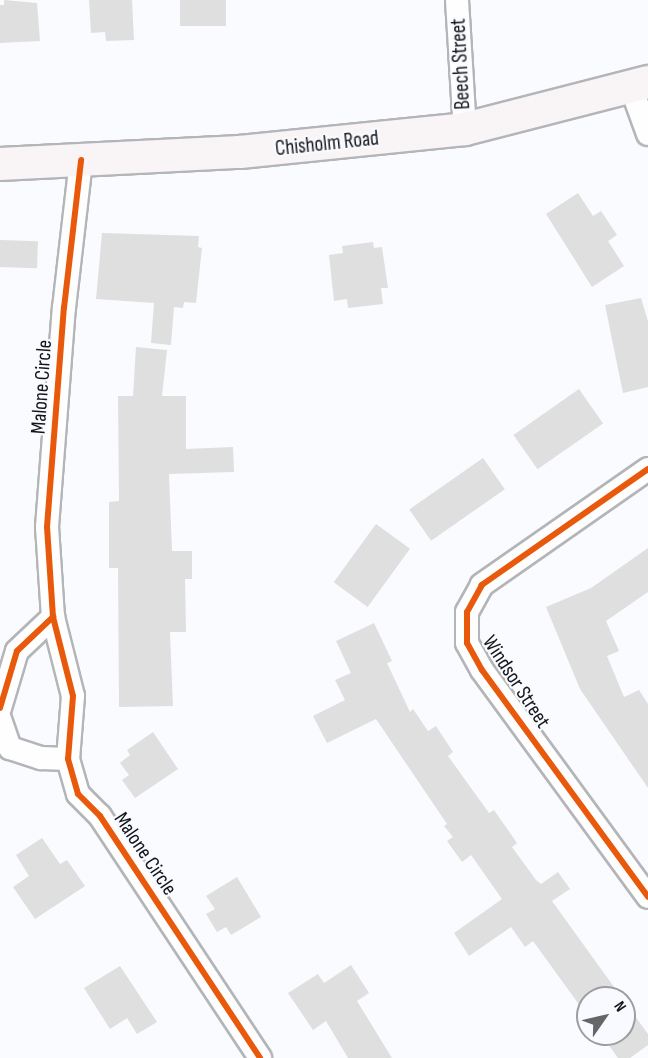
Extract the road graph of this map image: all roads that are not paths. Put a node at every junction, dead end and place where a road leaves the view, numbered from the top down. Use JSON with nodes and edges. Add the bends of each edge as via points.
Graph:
{"nodes":[{"id":1,"x":457,"y":0,"type":"edge"},
{"id":2,"x":640,"y":85,"type":"edge"},
{"id":3,"x":465,"y":129,"type":"junction"},
{"id":4,"x":648,"y":134,"type":"edge"},
{"id":5,"x":81,"y":160,"type":"junction"},
{"id":6,"x":0,"y":164,"type":"edge"},
{"id":7,"x":648,"y":469,"type":"edge"},
{"id":8,"x":52,"y":617,"type":"junction"},
{"id":9,"x":0,"y":708,"type":"edge"},
{"id":10,"x":0,"y":718,"type":"edge"},
{"id":11,"x":68,"y":759,"type":"junction"},
{"id":12,"x":648,"y":897,"type":"edge"},
{"id":13,"x":260,"y":1058,"type":"edge"}],
"edges":[{"from":1,"to":3,"type":"street","name":"Beech Street"},
{"from":2,"to":3,"type":"main road","name":"Chisholm Road"},
{"from":2,"to":4,"type":"street"},
{"from":3,"to":5,"type":"main road","name":"Chisholm Road","via":[[322,145]]},
{"from":5,"to":6,"type":"main road","name":"Chisholm Road"},
{"from":5,"to":8,"type":"street","name":"Malone Circle","via":[[64,308],[47,527]]},
{"from":7,"to":12,"type":"street","name":"Windsor Street","via":[[482,585],[466,612],[467,643],[482,670]]},
{"from":8,"to":9,"type":"street","via":[[17,651]]},
{"from":8,"to":11,"type":"street","name":"Malone Circle","via":[[73,696]]},
{"from":10,"to":11,"type":"street","via":[[10,748],[40,758]]},
{"from":11,"to":13,"type":"street","name":"Malone Circle","via":[[78,794],[100,816]]}]}
